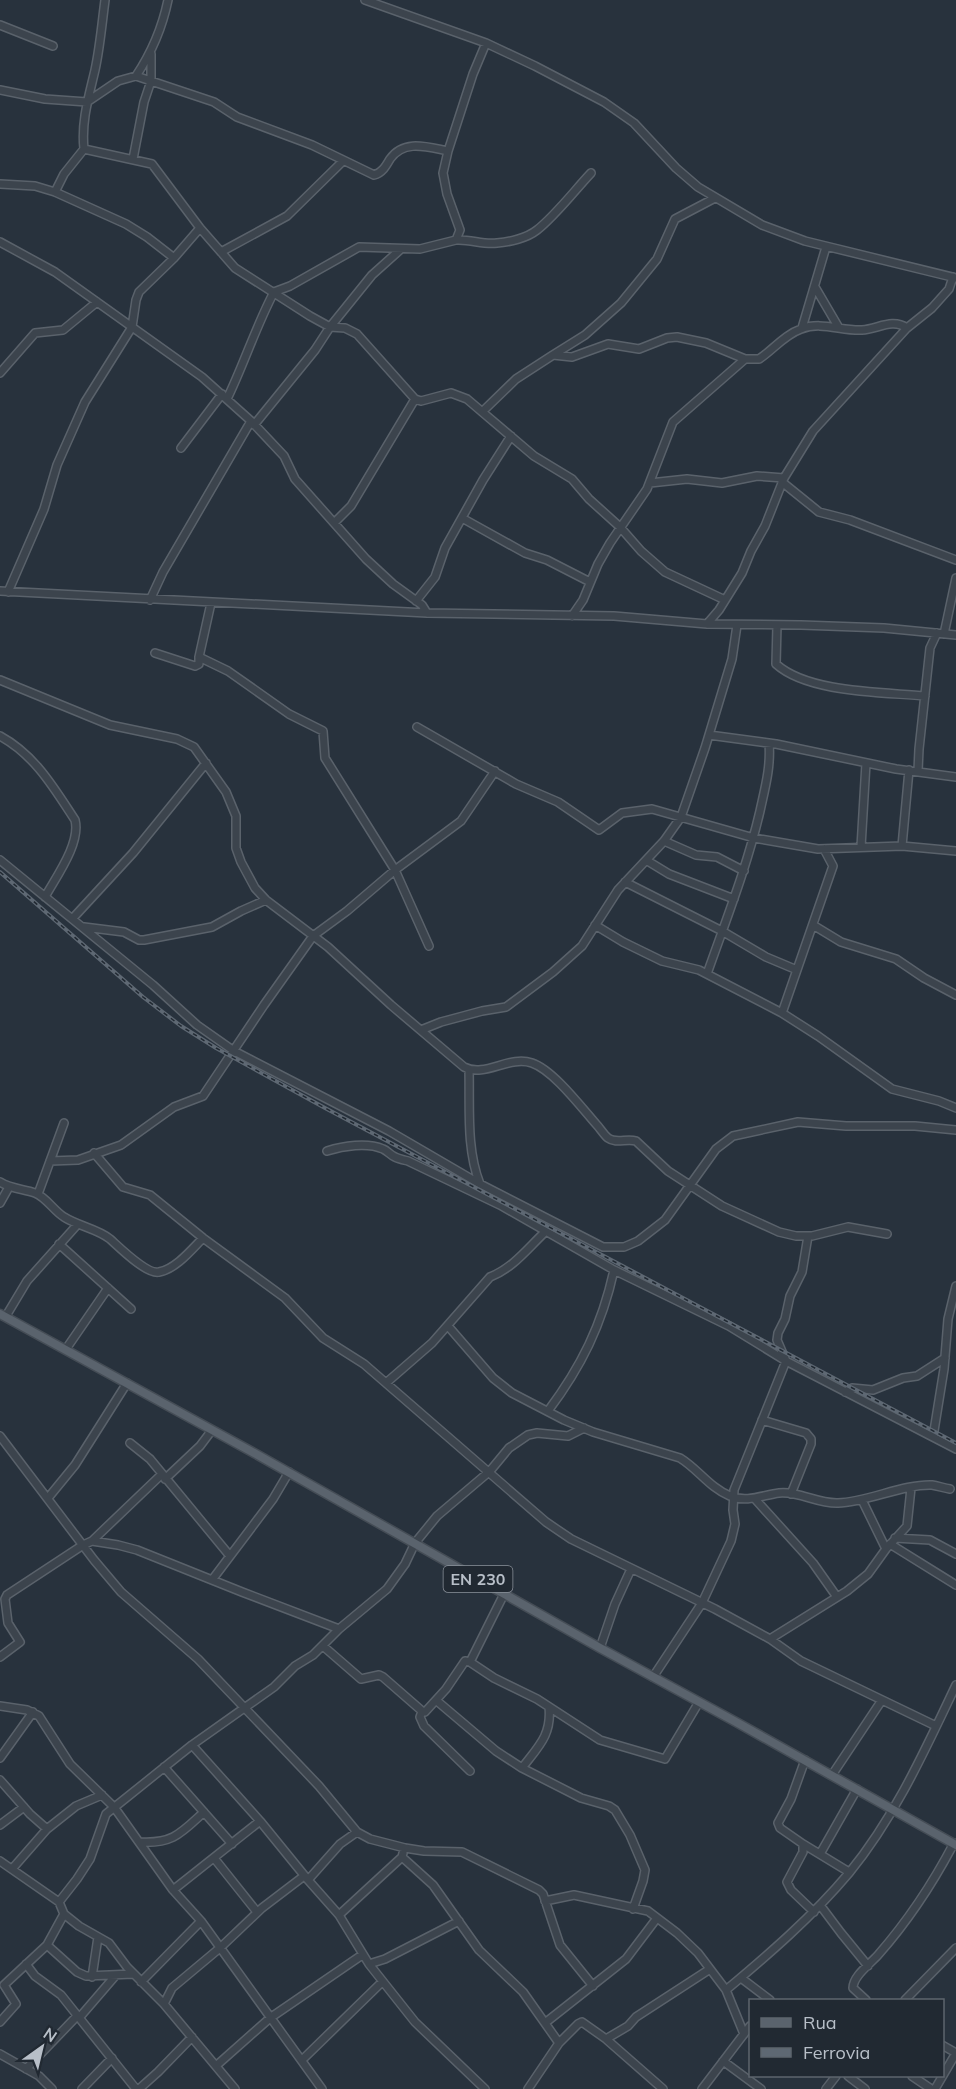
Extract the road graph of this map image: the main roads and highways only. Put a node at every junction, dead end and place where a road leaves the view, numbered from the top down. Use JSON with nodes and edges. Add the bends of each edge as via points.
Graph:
{"nodes":[{"id":1,"x":3,"y":1315,"type":"edge"},
{"id":2,"x":955,"y":1844,"type":"edge"}],
"edges":[{"from":1,"to":2,"type":"main road","number":"EN 230"}]}
